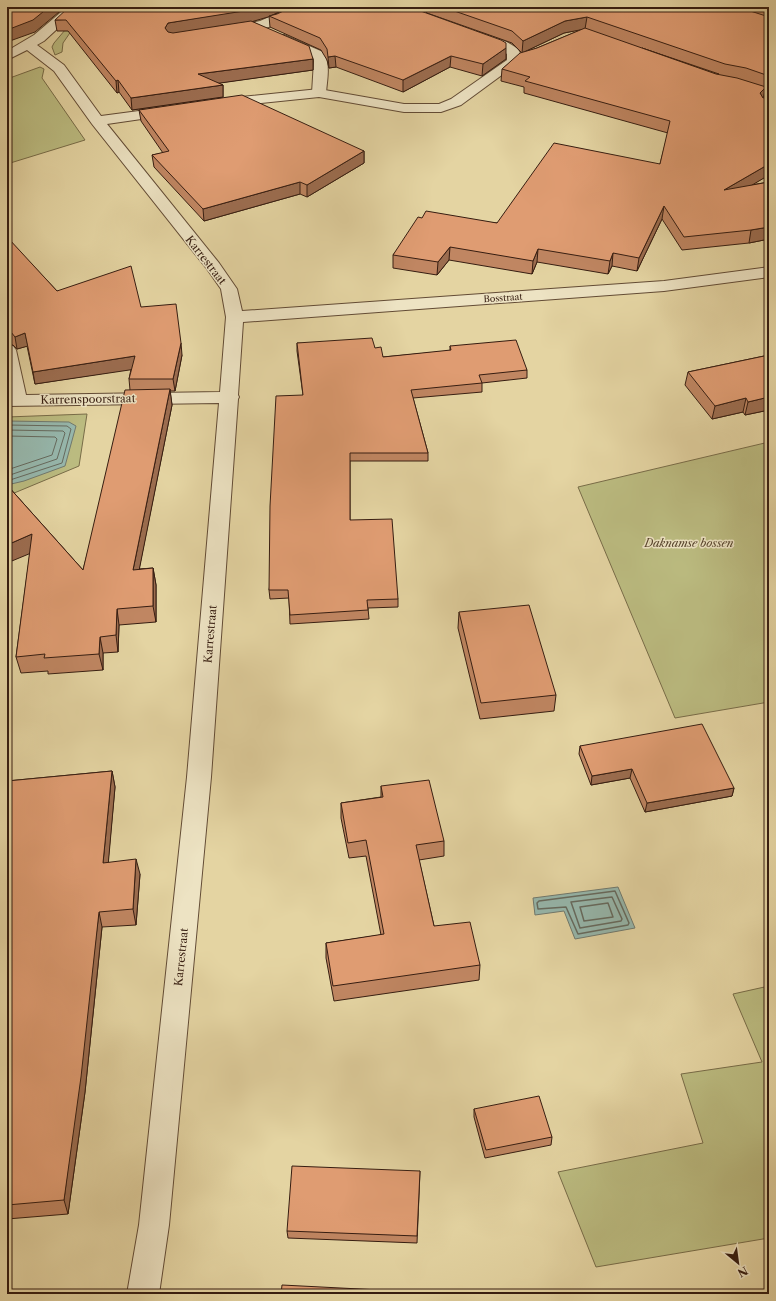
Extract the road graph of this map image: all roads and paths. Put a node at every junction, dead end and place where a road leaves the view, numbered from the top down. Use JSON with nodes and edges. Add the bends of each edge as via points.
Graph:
{"nodes":[{"id":1,"x":75,"y":7,"type":"edge"},
{"id":2,"x":303,"y":7,"type":"edge"},
{"id":3,"x":253,"y":27,"type":"junction"},
{"id":4,"x":219,"y":32,"type":"edge"},
{"id":5,"x":466,"y":32,"type":"edge"},
{"id":6,"x":29,"y":45,"type":"junction"},
{"id":7,"x":7,"y":56,"type":"edge"},
{"id":8,"x":726,"y":82,"type":"edge"},
{"id":9,"x":319,"y":93,"type":"junction"},
{"id":10,"x":768,"y":101,"type":"edge"},
{"id":11,"x":206,"y":106,"type":"edge"},
{"id":12,"x":183,"y":109,"type":"edge"},
{"id":13,"x":97,"y":121,"type":"junction"},
{"id":14,"x":769,"y":272,"type":"edge"},
{"id":15,"x":236,"y":317,"type":"junction"},
{"id":16,"x":7,"y":350,"type":"edge"},
{"id":17,"x":230,"y":397,"type":"junction"},
{"id":18,"x":13,"y":401,"type":"edge"},
{"id":19,"x":143,"y":1294,"type":"edge"}],
"edges":[{"from":1,"to":6,"type":"street","via":[[46,34]]},
{"from":2,"to":3,"type":"street"},
{"from":3,"to":4,"type":"street"},
{"from":3,"to":9,"type":"street","via":[[318,55],[321,61]]},
{"from":5,"to":9,"type":"street","via":[[506,47],[521,59],[456,102],[440,108],[404,108]]},
{"from":6,"to":7,"type":"street"},
{"from":6,"to":13,"type":"street","name":"Karrestraat","via":[[59,68]]},
{"from":8,"to":10,"type":"street","via":[[738,84]]},
{"from":9,"to":11,"type":"street"},
{"from":12,"to":13,"type":"street"},
{"from":13,"to":15,"type":"street","name":"Karrestraat","via":[[229,289]]},
{"from":14,"to":15,"type":"street","name":"Bosstraat","via":[[664,286]]},
{"from":15,"to":17,"type":"street","name":"Karrestraat"},
{"from":16,"to":18,"type":"street","name":"Karrenspoorstraat"},
{"from":17,"to":18,"type":"street","name":"Karrenspoorstraat"},
{"from":17,"to":19,"type":"street","name":"Karrestraat","via":[[199,777],[154,1225]]}]}
